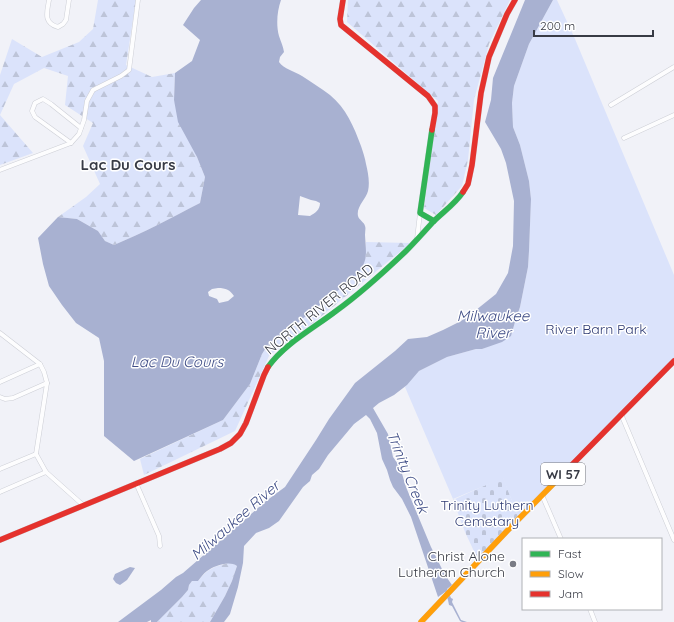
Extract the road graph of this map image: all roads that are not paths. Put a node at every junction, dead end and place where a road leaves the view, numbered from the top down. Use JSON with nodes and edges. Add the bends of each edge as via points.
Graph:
{"nodes":[{"id":1,"x":49,"y":0,"type":"edge"},
{"id":2,"x":69,"y":0,"type":"edge"},
{"id":3,"x":138,"y":0,"type":"edge"},
{"id":4,"x":343,"y":0,"type":"edge"},
{"id":5,"x":515,"y":0,"type":"edge"},
{"id":6,"x":674,"y":67,"type":"edge"},
{"id":7,"x":611,"y":104,"type":"dead end"},
{"id":8,"x":674,"y":115,"type":"edge"},
{"id":9,"x":81,"y":128,"type":"junction"},
{"id":10,"x":624,"y":138,"type":"dead end"},
{"id":11,"x":71,"y":143,"type":"junction"},
{"id":12,"x":0,"y":170,"type":"edge"},
{"id":13,"x":420,"y":213,"type":"junction"},
{"id":14,"x":434,"y":221,"type":"junction"},
{"id":15,"x":417,"y":239,"type":"junction"},
{"id":16,"x":0,"y":333,"type":"edge"},
{"id":17,"x":674,"y":360,"type":"edge"},
{"id":18,"x":40,"y":364,"type":"junction"},
{"id":19,"x":0,"y":382,"type":"edge"},
{"id":20,"x":47,"y":383,"type":"junction"},
{"id":21,"x":0,"y":397,"type":"edge"},
{"id":22,"x":621,"y":414,"type":"junction"},
{"id":23,"x":36,"y":454,"type":"junction"},
{"id":24,"x":0,"y":469,"type":"edge"},
{"id":25,"x":46,"y":472,"type":"junction"},
{"id":26,"x":136,"y":483,"type":"junction"},
{"id":27,"x":0,"y":492,"type":"edge"},
{"id":28,"x":542,"y":496,"type":"junction"},
{"id":29,"x":83,"y":505,"type":"junction"},
{"id":30,"x":562,"y":538,"type":"edge"},
{"id":31,"x":0,"y":540,"type":"edge"},
{"id":32,"x":674,"y":540,"type":"edge"},
{"id":33,"x":160,"y":546,"type":"dead end"},
{"id":34,"x":590,"y":610,"type":"edge"},
{"id":35,"x":421,"y":622,"type":"edge"},
{"id":36,"x":595,"y":622,"type":"edge"}],
"edges":[{"from":1,"to":2,"type":"street","via":[[48,21],[58,27],[66,20]]},
{"from":3,"to":9,"type":"street","via":[[129,70],[93,90],[87,101]]},
{"from":4,"to":13,"type":"street","via":[[341,25],[428,96],[435,106]]},
{"from":5,"to":14,"type":"street","name":"NORTH RIVER ROAD","via":[[489,57],[480,93],[468,184],[458,199]]},
{"from":6,"to":7,"type":"street"},
{"from":8,"to":10,"type":"street"},
{"from":9,"to":11,"type":"street"},
{"from":9,"to":11,"type":"street","via":[[43,99],[35,103],[32,111],[35,117]]},
{"from":11,"to":12,"type":"street"},
{"from":13,"to":14,"type":"street"},
{"from":13,"to":15,"type":"street"},
{"from":14,"to":15,"type":"street","name":"NORTH RIVER ROAD"},
{"from":15,"to":26,"type":"street","name":"NORTH RIVER ROAD","via":[[366,287],[288,346],[274,360],[264,375],[246,423],[231,443]]},
{"from":16,"to":18,"type":"street"},
{"from":17,"to":22,"type":"street","number":"WI 57"},
{"from":18,"to":19,"type":"street"},
{"from":18,"to":20,"type":"street"},
{"from":20,"to":21,"type":"street","via":[[13,398],[4,400]]},
{"from":20,"to":23,"type":"street"},
{"from":22,"to":28,"type":"street","number":"WI 57"},
{"from":22,"to":32,"type":"street"},
{"from":23,"to":24,"type":"street"},
{"from":23,"to":25,"type":"street"},
{"from":25,"to":27,"type":"street"},
{"from":25,"to":29,"type":"street"},
{"from":26,"to":29,"type":"street","name":"NORTH RIVER ROAD"},
{"from":26,"to":33,"type":"street","via":[[159,536]]},
{"from":28,"to":30,"type":"street"},
{"from":28,"to":35,"type":"street","number":"WI 57"},
{"from":29,"to":31,"type":"street","name":"NORTH RIVER ROAD"},
{"from":34,"to":36,"type":"street"}]}
